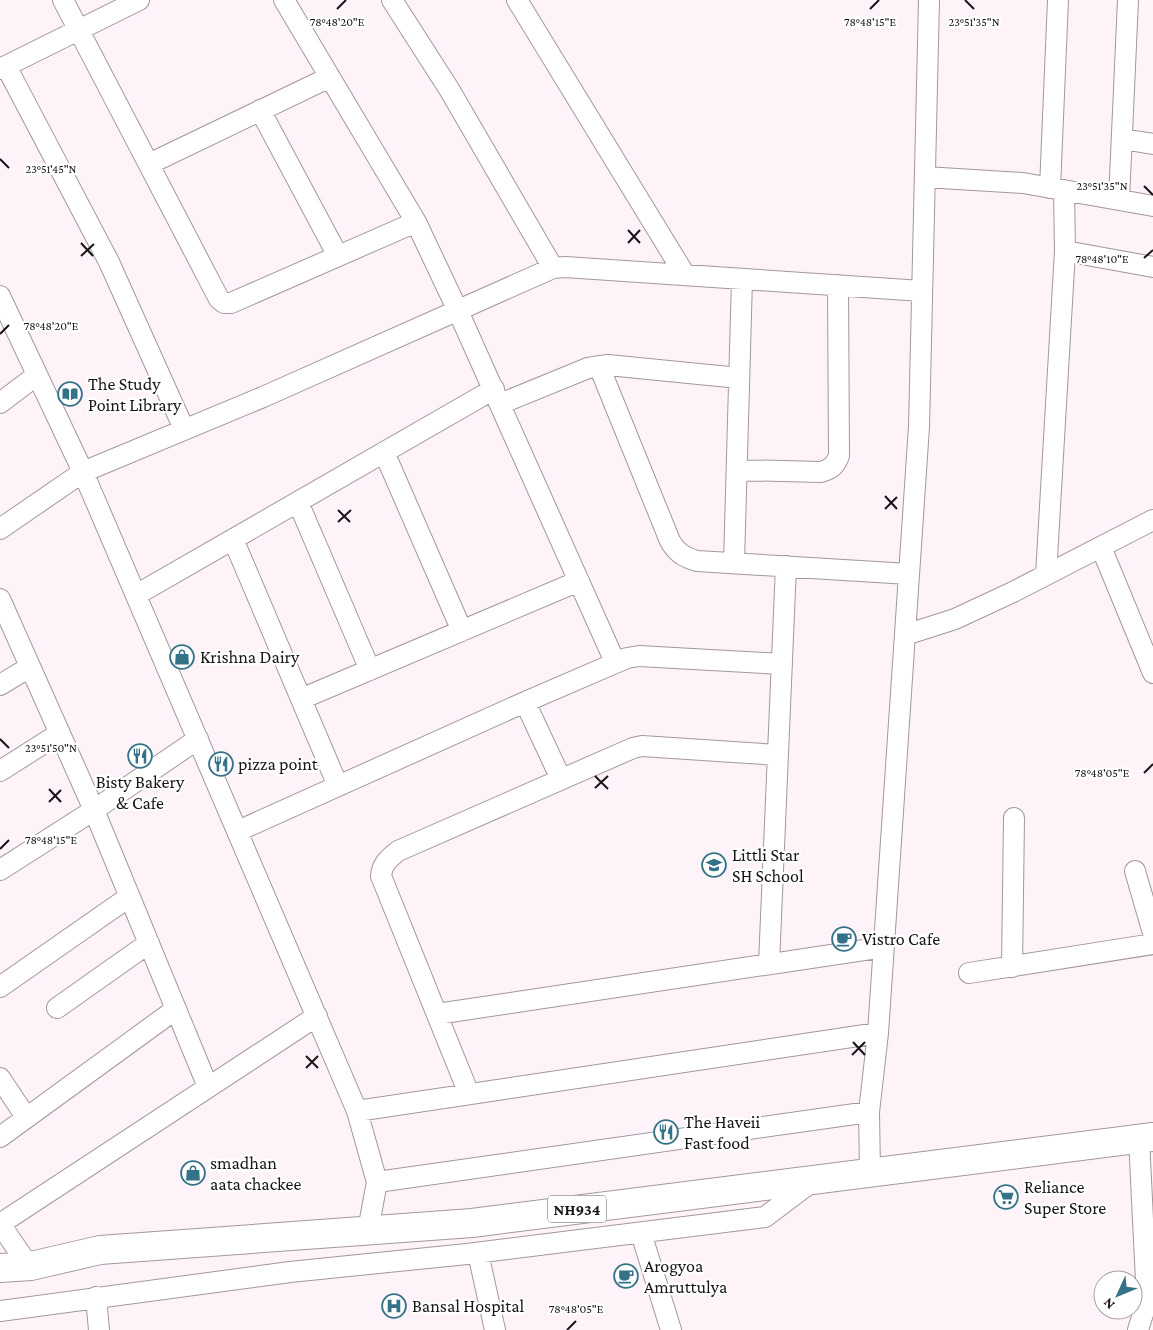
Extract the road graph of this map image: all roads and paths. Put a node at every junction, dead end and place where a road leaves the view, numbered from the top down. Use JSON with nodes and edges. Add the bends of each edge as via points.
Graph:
{"nodes":[{"id":1,"x":63,"y":0,"type":"edge"},
{"id":2,"x":139,"y":0,"type":"edge"},
{"id":3,"x":284,"y":0,"type":"edge"},
{"id":4,"x":392,"y":0,"type":"edge"},
{"id":5,"x":517,"y":0,"type":"edge"},
{"id":6,"x":929,"y":0,"type":"edge"},
{"id":7,"x":1058,"y":0,"type":"edge"},
{"id":8,"x":1128,"y":0,"type":"edge"},
{"id":9,"x":79,"y":30,"type":"junction"},
{"id":10,"x":3,"y":68,"type":"edge"},
{"id":11,"x":330,"y":77,"type":"junction"},
{"id":12,"x":260,"y":110,"type":"junction"},
{"id":13,"x":1122,"y":139,"type":"junction"},
{"id":14,"x":1153,"y":144,"type":"edge"},
{"id":15,"x":149,"y":164,"type":"junction"},
{"id":16,"x":925,"y":177,"type":"junction"},
{"id":17,"x":1057,"y":189,"type":"junction"},
{"id":18,"x":1119,"y":200,"type":"junction"},
{"id":19,"x":1153,"y":206,"type":"edge"},
{"id":20,"x":416,"y":222,"type":"junction"},
{"id":21,"x":1065,"y":251,"type":"junction"},
{"id":22,"x":338,"y":256,"type":"junction"},
{"id":23,"x":1153,"y":267,"type":"edge"},
{"id":24,"x":553,"y":268,"type":"junction"},
{"id":25,"x":685,"y":275,"type":"junction"},
{"id":26,"x":742,"y":279,"type":"junction"},
{"id":27,"x":838,"y":285,"type":"junction"},
{"id":28,"x":922,"y":291,"type":"junction"},
{"id":29,"x":0,"y":296,"type":"edge"},
{"id":30,"x":458,"y":311,"type":"junction"},
{"id":31,"x":599,"y":366,"type":"junction"},
{"id":32,"x":37,"y":375,"type":"junction"},
{"id":33,"x":739,"y":378,"type":"junction"},
{"id":34,"x":497,"y":397,"type":"junction"},
{"id":35,"x":0,"y":402,"type":"edge"},
{"id":36,"x":184,"y":429,"type":"junction"},
{"id":37,"x":384,"y":452,"type":"junction"},
{"id":38,"x":737,"y":470,"type":"junction"},
{"id":39,"x":83,"y":472,"type":"junction"},
{"id":40,"x":298,"y":502,"type":"junction"},
{"id":41,"x":1153,"y":520,"type":"edge"},
{"id":42,"x":0,"y":529,"type":"edge"},
{"id":43,"x":234,"y":539,"type":"junction"},
{"id":44,"x":1101,"y":547,"type":"junction"},
{"id":45,"x":734,"y":563,"type":"junction"},
{"id":46,"x":786,"y":566,"type":"junction"},
{"id":47,"x":909,"y":574,"type":"junction"},
{"id":48,"x":1046,"y":575,"type":"junction"},
{"id":49,"x":579,"y":582,"type":"junction"},
{"id":50,"x":136,"y":595,"type":"junction"},
{"id":51,"x":0,"y":599,"type":"edge"},
{"id":52,"x":462,"y":631,"type":"junction"},
{"id":53,"x":905,"y":635,"type":"junction"},
{"id":54,"x":615,"y":662,"type":"junction"},
{"id":55,"x":782,"y":664,"type":"junction"},
{"id":56,"x":30,"y":667,"type":"junction"},
{"id":57,"x":370,"y":670,"type":"junction"},
{"id":58,"x":1153,"y":673,"type":"edge"},
{"id":59,"x":0,"y":685,"type":"edge"},
{"id":60,"x":301,"y":699,"type":"junction"},
{"id":61,"x":525,"y":702,"type":"junction"},
{"id":62,"x":60,"y":734,"type":"junction"},
{"id":63,"x":198,"y":739,"type":"junction"},
{"id":64,"x":778,"y":755,"type":"junction"},
{"id":65,"x":0,"y":771,"type":"edge"},
{"id":66,"x":561,"y":780,"type":"junction"},
{"id":67,"x":338,"y":786,"type":"junction"},
{"id":68,"x":94,"y":810,"type":"junction"},
{"id":69,"x":1014,"y":818,"type":"dead end"},
{"id":70,"x":238,"y":831,"type":"junction"},
{"id":71,"x":0,"y":870,"type":"edge"},
{"id":72,"x":1135,"y":871,"type":"dead end"},
{"id":73,"x":130,"y":897,"type":"junction"},
{"id":74,"x":1153,"y":932,"type":"edge"},
{"id":75,"x":149,"y":943,"type":"junction"},
{"id":76,"x":1153,"y":944,"type":"edge"},
{"id":77,"x":884,"y":947,"type":"junction"},
{"id":78,"x":769,"y":964,"type":"junction"},
{"id":79,"x":1012,"y":967,"type":"junction"},
{"id":80,"x":969,"y":973,"type":"dead end"},
{"id":81,"x":0,"y":987,"type":"edge"},
{"id":82,"x":57,"y":1008,"type":"dead end"},
{"id":83,"x":176,"y":1009,"type":"junction"},
{"id":84,"x":437,"y":1014,"type":"junction"},
{"id":85,"x":317,"y":1016,"type":"junction"},
{"id":86,"x":878,"y":1033,"type":"junction"},
{"id":87,"x":0,"y":1078,"type":"edge"},
{"id":88,"x":208,"y":1087,"type":"junction"},
{"id":89,"x":469,"y":1094,"type":"junction"},
{"id":90,"x":357,"y":1111,"type":"junction"},
{"id":91,"x":869,"y":1112,"type":"junction"},
{"id":92,"x":26,"y":1118,"type":"junction"},
{"id":93,"x":0,"y":1137,"type":"edge"},
{"id":94,"x":1146,"y":1138,"type":"edge"},
{"id":95,"x":870,"y":1172,"type":"junction"},
{"id":96,"x":816,"y":1179,"type":"junction"},
{"id":97,"x":377,"y":1182,"type":"junction"},
{"id":98,"x":0,"y":1224,"type":"edge"},
{"id":99,"x":368,"y":1230,"type":"junction"},
{"id":100,"x":641,"y":1233,"type":"junction"},
{"id":101,"x":478,"y":1253,"type":"junction"},
{"id":102,"x":11,"y":1262,"type":"edge"},
{"id":103,"x":96,"y":1298,"type":"junction"},
{"id":104,"x":1150,"y":1301,"type":"edge"},
{"id":105,"x":0,"y":1311,"type":"edge"},
{"id":106,"x":99,"y":1330,"type":"edge"},
{"id":107,"x":496,"y":1330,"type":"edge"},
{"id":108,"x":671,"y":1330,"type":"edge"},
{"id":109,"x":1138,"y":1330,"type":"edge"}],
"edges":[{"from":1,"to":9,"type":"street"},
{"from":2,"to":9,"type":"street"},
{"from":3,"to":11,"type":"street"},
{"from":4,"to":24,"type":"street","via":[[449,89]]},
{"from":5,"to":25,"type":"street"},
{"from":6,"to":16,"type":"street"},
{"from":7,"to":17,"type":"street"},
{"from":8,"to":13,"type":"street"},
{"from":9,"to":10,"type":"street"},
{"from":9,"to":15,"type":"street"},
{"from":10,"to":36,"type":"street","via":[[106,256]]},
{"from":11,"to":12,"type":"street"},
{"from":11,"to":20,"type":"street"},
{"from":12,"to":15,"type":"street"},
{"from":12,"to":22,"type":"street"},
{"from":13,"to":14,"type":"street"},
{"from":13,"to":18,"type":"street"},
{"from":15,"to":22,"type":"street","via":[[219,299],[224,303],[231,303]]},
{"from":16,"to":17,"type":"street","via":[[1023,183]]},
{"from":16,"to":28,"type":"street"},
{"from":17,"to":18,"type":"street"},
{"from":17,"to":21,"type":"street"},
{"from":18,"to":19,"type":"street"},
{"from":20,"to":22,"type":"street"},
{"from":20,"to":30,"type":"street"},
{"from":21,"to":23,"type":"street"},
{"from":21,"to":48,"type":"street"},
{"from":24,"to":25,"type":"street"},
{"from":24,"to":30,"type":"street"},
{"from":25,"to":26,"type":"street"},
{"from":26,"to":27,"type":"street"},
{"from":26,"to":33,"type":"street"},
{"from":27,"to":28,"type":"street"},
{"from":27,"to":38,"type":"street","via":[[839,456],[836,464],[821,472]]},
{"from":28,"to":47,"type":"street","via":[[919,427]]},
{"from":29,"to":32,"type":"street"},
{"from":30,"to":34,"type":"street"},
{"from":30,"to":36,"type":"street"},
{"from":31,"to":33,"type":"street"},
{"from":31,"to":34,"type":"street"},
{"from":31,"to":45,"type":"street","via":[[675,550],[697,560]]},
{"from":32,"to":35,"type":"street"},
{"from":32,"to":39,"type":"street"},
{"from":33,"to":38,"type":"street"},
{"from":34,"to":37,"type":"street"},
{"from":34,"to":49,"type":"street"},
{"from":36,"to":39,"type":"street"},
{"from":37,"to":40,"type":"street"},
{"from":37,"to":52,"type":"street"},
{"from":38,"to":45,"type":"street"},
{"from":39,"to":42,"type":"street"},
{"from":39,"to":50,"type":"street"},
{"from":40,"to":43,"type":"street"},
{"from":40,"to":57,"type":"street"},
{"from":41,"to":44,"type":"street"},
{"from":43,"to":50,"type":"street"},
{"from":43,"to":60,"type":"street"},
{"from":44,"to":48,"type":"street"},
{"from":44,"to":58,"type":"street"},
{"from":45,"to":46,"type":"street"},
{"from":46,"to":47,"type":"street"},
{"from":46,"to":55,"type":"street"},
{"from":47,"to":53,"type":"street"},
{"from":48,"to":53,"type":"street","via":[[955,619]]},
{"from":49,"to":52,"type":"street"},
{"from":49,"to":54,"type":"street"},
{"from":50,"to":63,"type":"street"},
{"from":51,"to":56,"type":"street"},
{"from":52,"to":57,"type":"street"},
{"from":53,"to":77,"type":"street"},
{"from":54,"to":55,"type":"street","via":[[639,656]]},
{"from":54,"to":61,"type":"street"},
{"from":55,"to":64,"type":"street"},
{"from":56,"to":59,"type":"street"},
{"from":56,"to":62,"type":"street"},
{"from":57,"to":60,"type":"street"},
{"from":60,"to":67,"type":"street"},
{"from":61,"to":66,"type":"street"},
{"from":61,"to":67,"type":"street"},
{"from":62,"to":65,"type":"street"},
{"from":62,"to":68,"type":"street"},
{"from":63,"to":68,"type":"street"},
{"from":63,"to":70,"type":"street"},
{"from":64,"to":66,"type":"street","via":[[642,746]]},
{"from":64,"to":78,"type":"street"},
{"from":66,"to":84,"type":"street","via":[[398,851],[382,866],[382,876]]},
{"from":67,"to":70,"type":"street"},
{"from":68,"to":71,"type":"street"},
{"from":68,"to":73,"type":"street"},
{"from":69,"to":79,"type":"street"},
{"from":70,"to":85,"type":"street"},
{"from":72,"to":74,"type":"street"},
{"from":73,"to":75,"type":"street"},
{"from":73,"to":81,"type":"street"},
{"from":75,"to":82,"type":"street"},
{"from":75,"to":83,"type":"street"},
{"from":76,"to":79,"type":"street"},
{"from":77,"to":78,"type":"street"},
{"from":77,"to":86,"type":"street"},
{"from":78,"to":84,"type":"street"},
{"from":79,"to":80,"type":"street"},
{"from":83,"to":88,"type":"street"},
{"from":83,"to":92,"type":"street"},
{"from":84,"to":89,"type":"street"},
{"from":85,"to":88,"type":"street"},
{"from":85,"to":90,"type":"street"},
{"from":86,"to":89,"type":"street"},
{"from":86,"to":91,"type":"street"},
{"from":87,"to":92,"type":"street"},
{"from":88,"to":98,"type":"street"},
{"from":89,"to":90,"type":"street"},
{"from":90,"to":97,"type":"street"},
{"from":91,"to":95,"type":"street"},
{"from":91,"to":97,"type":"street"},
{"from":92,"to":93,"type":"street"},
{"from":94,"to":95,"type":"highway","number":"NH934"},
{"from":94,"to":104,"type":"street"},
{"from":95,"to":96,"type":"highway","number":"NH934"},
{"from":96,"to":99,"type":"highway","number":"NH934","via":[[472,1223]]},
{"from":96,"to":100,"type":"street","via":[[766,1217]]},
{"from":97,"to":99,"type":"street"},
{"from":98,"to":102,"type":"street"},
{"from":99,"to":102,"type":"highway","number":"NH934","via":[[100,1250],[31,1266]]},
{"from":100,"to":101,"type":"street"},
{"from":100,"to":108,"type":"street"},
{"from":101,"to":103,"type":"street","via":[[290,1272]]},
{"from":101,"to":107,"type":"street"},
{"from":103,"to":105,"type":"street"},
{"from":103,"to":106,"type":"street"},
{"from":104,"to":109,"type":"street"}]}
